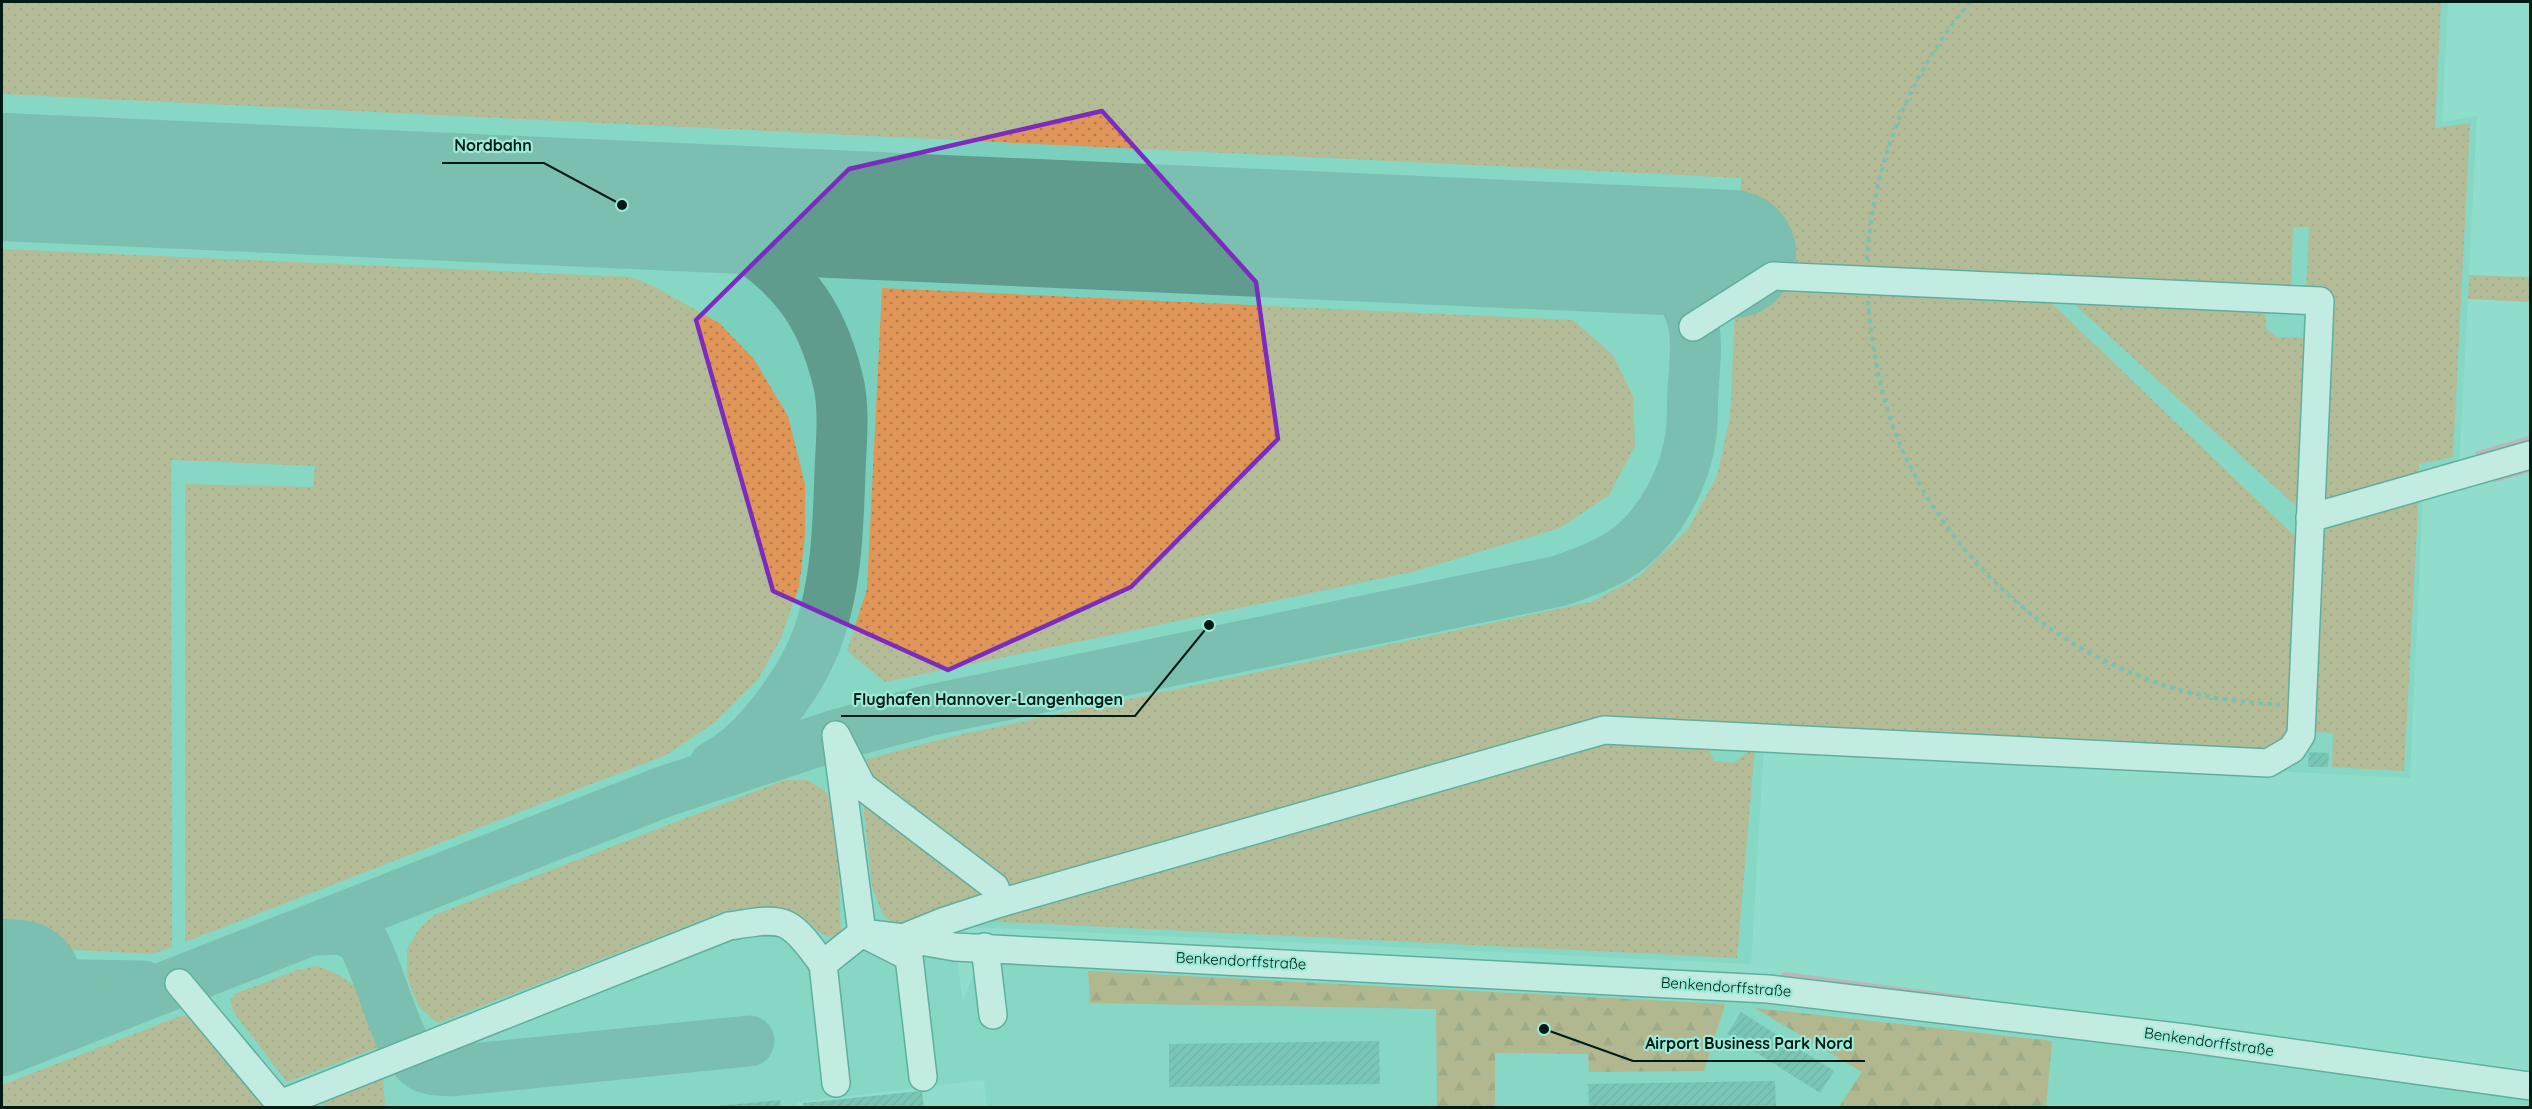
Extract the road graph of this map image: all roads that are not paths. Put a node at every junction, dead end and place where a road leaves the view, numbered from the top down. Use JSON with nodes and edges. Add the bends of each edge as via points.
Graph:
{"nodes":[{"id":1,"x":1693,"y":327,"type":"dead end"},
{"id":2,"x":2530,"y":455,"type":"edge"},
{"id":3,"x":2310,"y":518,"type":"junction"},
{"id":4,"x":1000,"y":903,"type":"junction"},
{"id":5,"x":862,"y":933,"type":"junction"},
{"id":6,"x":903,"y":938,"type":"junction"},
{"id":7,"x":985,"y":947,"type":"junction"},
{"id":8,"x":824,"y":964,"type":"junction"},
{"id":9,"x":179,"y":983,"type":"dead end"},
{"id":10,"x":993,"y":1015,"type":"dead end"},
{"id":11,"x":922,"y":1077,"type":"dead end"},
{"id":12,"x":836,"y":1083,"type":"dead end"},
{"id":13,"x":2530,"y":1086,"type":"edge"},
{"id":14,"x":281,"y":1106,"type":"edge"}],
"edges":[{"from":1,"to":3,"type":"lane","via":[[1773,276],[2320,301]]},
{"from":2,"to":3,"type":"lane"},
{"from":3,"to":4,"type":"lane","via":[[2301,735],[2292,749],[2268,763],[1604,730]]},
{"from":4,"to":5,"type":"lane","via":[[995,887],[862,786],[836,735]]},
{"from":4,"to":6,"type":"lane"},
{"from":5,"to":6,"type":"lane","name":"Benkendorffstraße"},
{"from":5,"to":8,"type":"lane"},
{"from":5,"to":11,"type":"lane","via":[[909,957]]},
{"from":6,"to":7,"type":"lane","name":"Benkendorffstraße","via":[[955,947]]},
{"from":7,"to":10,"type":"lane"},
{"from":7,"to":13,"type":"lane","name":"Benkendorffstraße","via":[[1768,989],[2185,1038]]},
{"from":8,"to":12,"type":"lane"},
{"from":8,"to":14,"type":"lane","via":[[787,925],[766,922],[729,926]]},
{"from":9,"to":14,"type":"lane"}]}
